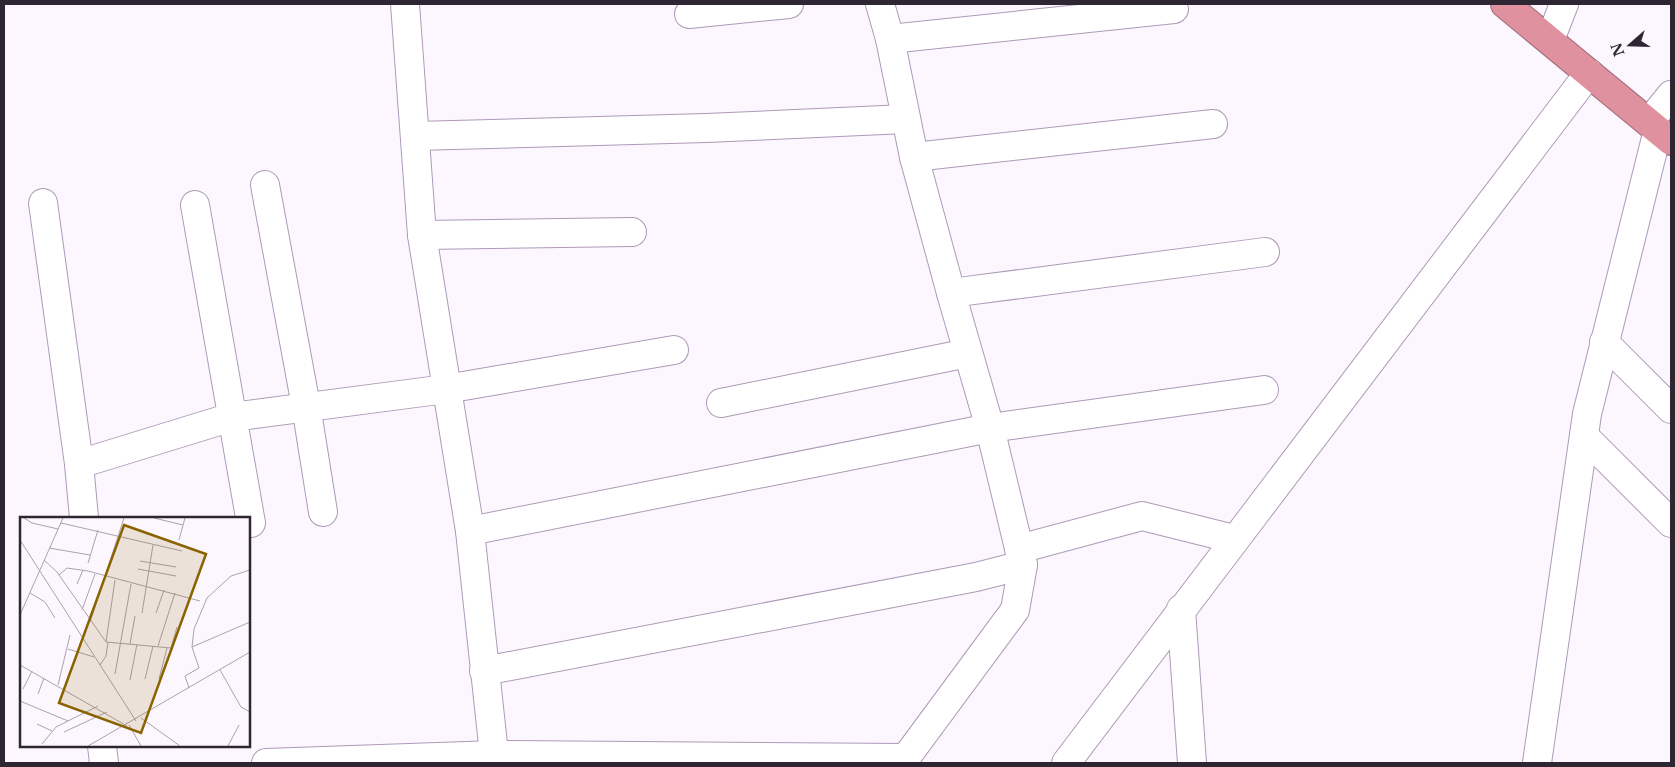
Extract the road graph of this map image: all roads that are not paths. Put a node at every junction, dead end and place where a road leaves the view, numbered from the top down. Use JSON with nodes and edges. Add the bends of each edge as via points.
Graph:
{"nodes":[{"id":1,"x":405,"y":4,"type":"edge"},
{"id":2,"x":789,"y":4,"type":"edge"},
{"id":3,"x":880,"y":4,"type":"edge"},
{"id":4,"x":1505,"y":4,"type":"edge"},
{"id":5,"x":1564,"y":4,"type":"edge"},
{"id":6,"x":1174,"y":9,"type":"dead end"},
{"id":7,"x":689,"y":14,"type":"dead end"},
{"id":8,"x":890,"y":39,"type":"junction"},
{"id":9,"x":1550,"y":40,"type":"junction"},
{"id":10,"x":1589,"y":73,"type":"junction"},
{"id":11,"x":1671,"y":95,"type":"edge"},
{"id":12,"x":906,"y":119,"type":"junction"},
{"id":13,"x":1214,"y":124,"type":"dead end"},
{"id":14,"x":1659,"y":131,"type":"edge"},
{"id":15,"x":415,"y":136,"type":"junction"},
{"id":16,"x":914,"y":157,"type":"junction"},
{"id":17,"x":265,"y":185,"type":"dead end"},
{"id":18,"x":43,"y":203,"type":"dead end"},
{"id":19,"x":195,"y":205,"type":"dead end"},
{"id":20,"x":632,"y":232,"type":"dead end"},
{"id":21,"x":422,"y":235,"type":"junction"},
{"id":22,"x":1265,"y":252,"type":"dead end"},
{"id":23,"x":951,"y":293,"type":"junction"},
{"id":24,"x":1604,"y":342,"type":"junction"},
{"id":25,"x":674,"y":350,"type":"dead end"},
{"id":26,"x":968,"y":353,"type":"junction"},
{"id":27,"x":446,"y":389,"type":"junction"},
{"id":28,"x":1264,"y":390,"type":"dead end"},
{"id":29,"x":721,"y":403,"type":"dead end"},
{"id":30,"x":306,"y":406,"type":"junction"},
{"id":31,"x":1671,"y":409,"type":"edge"},
{"id":32,"x":232,"y":416,"type":"junction"},
{"id":33,"x":990,"y":428,"type":"junction"},
{"id":34,"x":1584,"y":436,"type":"junction"},
{"id":35,"x":79,"y":464,"type":"junction"},
{"id":36,"x":323,"y":512,"type":"dead end"},
{"id":37,"x":84,"y":517,"type":"edge"},
{"id":38,"x":251,"y":522,"type":"dead end"},
{"id":39,"x":1671,"y":523,"type":"edge"},
{"id":40,"x":470,"y":531,"type":"junction"},
{"id":41,"x":1234,"y":539,"type":"junction"},
{"id":42,"x":1021,"y":557,"type":"junction"},
{"id":43,"x":1182,"y":609,"type":"junction"},
{"id":44,"x":484,"y":671,"type":"junction"},
{"id":45,"x":102,"y":747,"type":"edge"},
{"id":46,"x":495,"y":759,"type":"edge"},
{"id":47,"x":904,"y":761,"type":"edge"},
{"id":48,"x":104,"y":763,"type":"edge"},
{"id":49,"x":266,"y":763,"type":"edge"},
{"id":50,"x":1066,"y":763,"type":"edge"},
{"id":51,"x":1192,"y":763,"type":"edge"},
{"id":52,"x":1537,"y":763,"type":"edge"}],
"edges":[{"from":1,"to":15,"type":"street"},
{"from":2,"to":7,"type":"street"},
{"from":3,"to":8,"type":"street"},
{"from":4,"to":9,"type":"highway"},
{"from":5,"to":9,"type":"street"},
{"from":6,"to":8,"type":"street"},
{"from":8,"to":12,"type":"street"},
{"from":9,"to":10,"type":"highway"},
{"from":10,"to":14,"type":"highway"},
{"from":10,"to":41,"type":"street"},
{"from":11,"to":14,"type":"street"},
{"from":12,"to":15,"type":"street"},
{"from":12,"to":16,"type":"street"},
{"from":13,"to":16,"type":"street"},
{"from":14,"to":24,"type":"street"},
{"from":15,"to":21,"type":"street"},
{"from":16,"to":23,"type":"street"},
{"from":17,"to":30,"type":"street"},
{"from":18,"to":35,"type":"street"},
{"from":19,"to":32,"type":"street"},
{"from":20,"to":21,"type":"street"},
{"from":21,"to":27,"type":"street"},
{"from":22,"to":23,"type":"street"},
{"from":23,"to":26,"type":"street"},
{"from":24,"to":31,"type":"street"},
{"from":24,"to":34,"type":"street"},
{"from":25,"to":27,"type":"street"},
{"from":26,"to":29,"type":"street"},
{"from":26,"to":33,"type":"street"},
{"from":27,"to":30,"type":"street"},
{"from":27,"to":40,"type":"street"},
{"from":28,"to":33,"type":"street"},
{"from":30,"to":32,"type":"street"},
{"from":30,"to":36,"type":"street"},
{"from":32,"to":35,"type":"street"},
{"from":32,"to":38,"type":"street"},
{"from":33,"to":40,"type":"street"},
{"from":33,"to":42,"type":"street"},
{"from":34,"to":39,"type":"street"},
{"from":34,"to":52,"type":"street"},
{"from":35,"to":37,"type":"street"},
{"from":40,"to":44,"type":"street"},
{"from":41,"to":42,"type":"street","via":[[1142,516]]},
{"from":41,"to":43,"type":"street"},
{"from":42,"to":44,"type":"street","via":[[976,577]]},
{"from":42,"to":47,"type":"street","via":[[1015,610]]},
{"from":43,"to":50,"type":"street"},
{"from":43,"to":51,"type":"street"},
{"from":44,"to":46,"type":"street"},
{"from":45,"to":48,"type":"street"},
{"from":46,"to":47,"type":"street"},
{"from":46,"to":49,"type":"street"}]}
